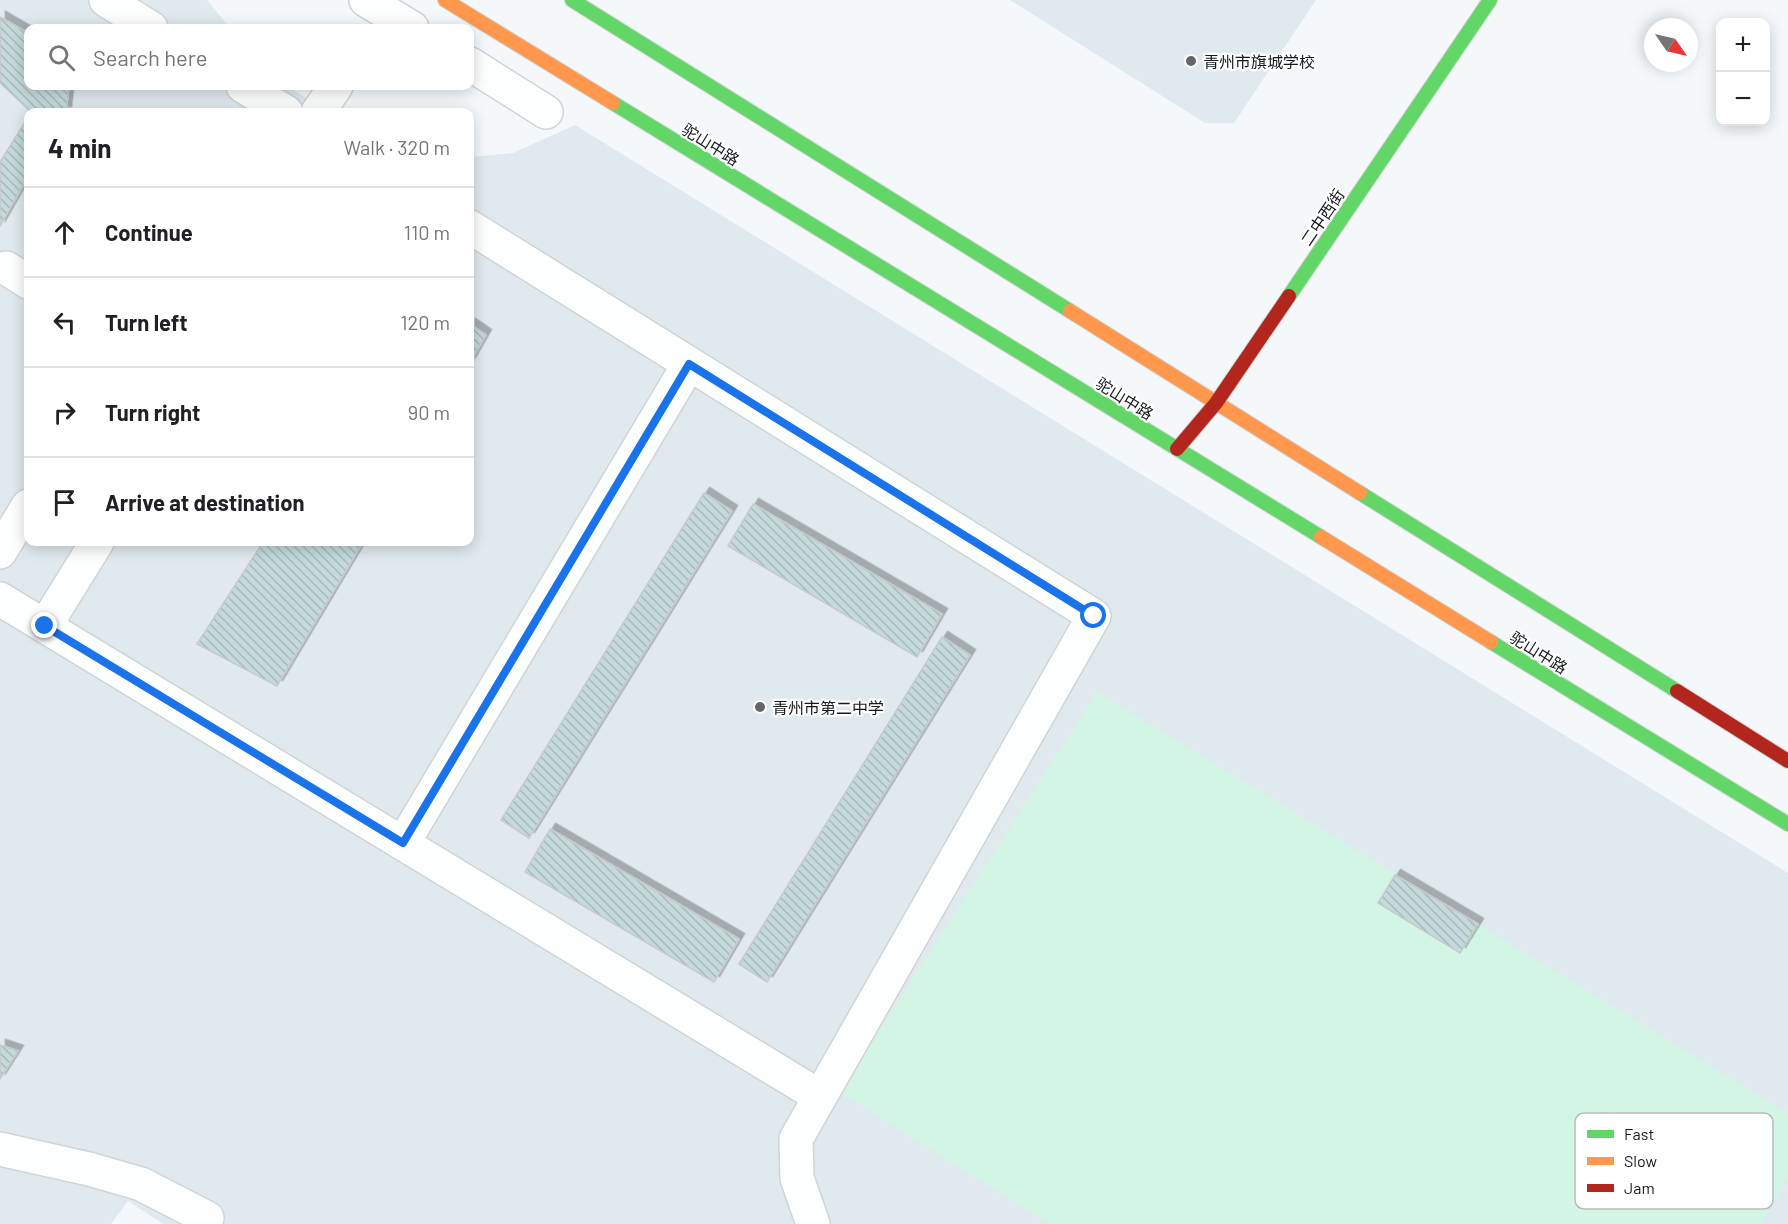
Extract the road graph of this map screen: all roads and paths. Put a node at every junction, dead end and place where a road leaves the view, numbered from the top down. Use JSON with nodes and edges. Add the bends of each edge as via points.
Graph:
{"nodes":[{"id":1,"x":106,"y":0,"type":"edge"},
{"id":2,"x":445,"y":0,"type":"edge"},
{"id":3,"x":572,"y":0,"type":"edge"},
{"id":4,"x":1490,"y":0,"type":"edge"},
{"id":5,"x":145,"y":24,"type":"edge"},
{"id":6,"x":474,"y":67,"type":"edge"},
{"id":7,"x":250,"y":90,"type":"edge"},
{"id":8,"x":333,"y":90,"type":"edge"},
{"id":9,"x":279,"y":108,"type":"edge"},
{"id":10,"x":321,"y":108,"type":"edge"},
{"id":11,"x":546,"y":112,"type":"dead end"},
{"id":12,"x":474,"y":230,"type":"edge"},
{"id":13,"x":689,"y":364,"type":"junction"},
{"id":14,"x":1216,"y":403,"type":"junction"},
{"id":15,"x":1177,"y":449,"type":"junction"},
{"id":16,"x":24,"y":513,"type":"edge"},
{"id":17,"x":95,"y":546,"type":"edge"},
{"id":18,"x":0,"y":552,"type":"edge"},
{"id":19,"x":0,"y":599,"type":"edge"},
{"id":20,"x":45,"y":626,"type":"junction"},
{"id":21,"x":1788,"y":761,"type":"edge"},
{"id":22,"x":1788,"y":824,"type":"edge"},
{"id":23,"x":403,"y":843,"type":"junction"},
{"id":24,"x":819,"y":1096,"type":"junction"},
{"id":25,"x":0,"y":1149,"type":"edge"},
{"id":26,"x":207,"y":1218,"type":"dead end"},
{"id":27,"x":813,"y":1224,"type":"edge"}],
"edges":[{"from":1,"to":5,"type":"street"},
{"from":2,"to":15,"type":"main road","name":"驼山中路"},
{"from":3,"to":14,"type":"main road"},
{"from":4,"to":14,"type":"main road","name":"二中西街"},
{"from":6,"to":11,"type":"street"},
{"from":7,"to":9,"type":"street"},
{"from":8,"to":10,"type":"street"},
{"from":12,"to":13,"type":"street"},
{"from":13,"to":23,"type":"street"},
{"from":13,"to":24,"type":"street","via":[[1094,616]]},
{"from":14,"to":15,"type":"main road","name":"二中西街"},
{"from":14,"to":21,"type":"main road"},
{"from":15,"to":22,"type":"main road","name":"驼山中路"},
{"from":16,"to":18,"type":"street"},
{"from":17,"to":20,"type":"street"},
{"from":19,"to":20,"type":"street"},
{"from":20,"to":23,"type":"street"},
{"from":23,"to":24,"type":"street"},
{"from":24,"to":27,"type":"street","via":[[796,1139],[797,1178]]},
{"from":25,"to":26,"type":"street","via":[[141,1184]]}]}
